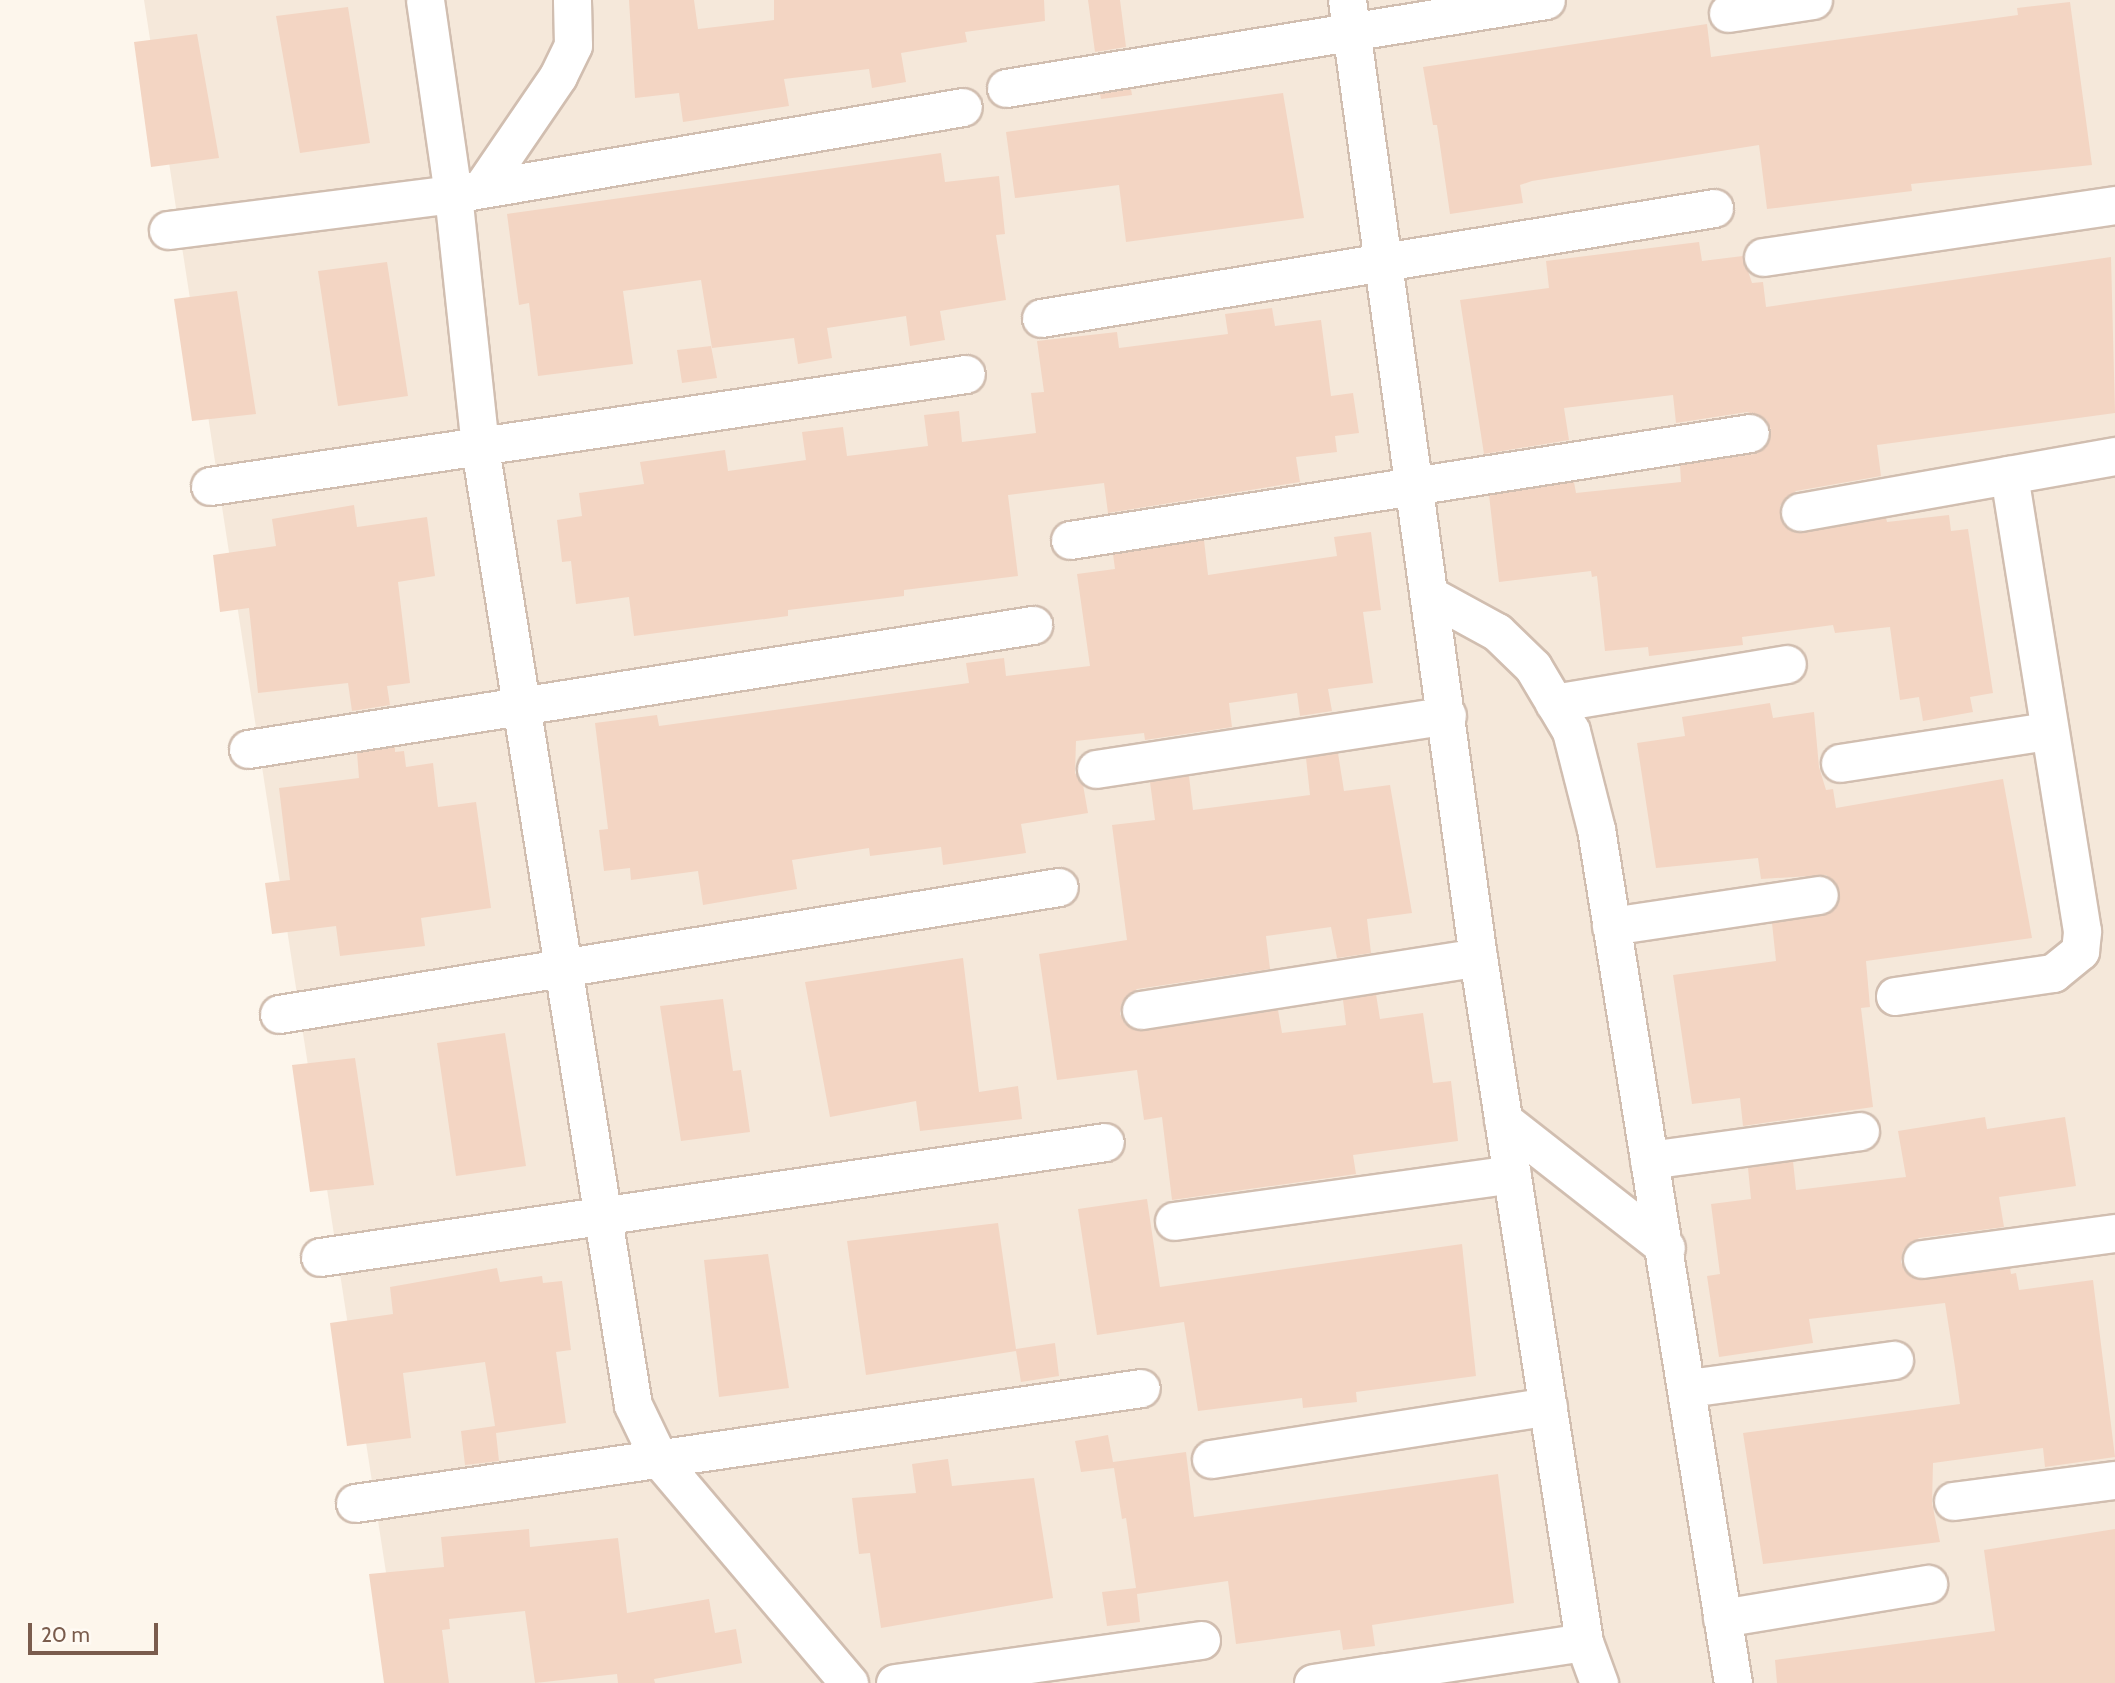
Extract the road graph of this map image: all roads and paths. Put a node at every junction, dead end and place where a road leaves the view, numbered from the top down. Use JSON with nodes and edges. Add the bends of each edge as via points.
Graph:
{"nodes":[{"id":1,"x":425,"y":0,"type":"edge"},
{"id":2,"x":572,"y":0,"type":"edge"},
{"id":3,"x":1546,"y":0,"type":"edge"},
{"id":4,"x":1813,"y":0,"type":"edge"},
{"id":5,"x":1728,"y":13,"type":"dead end"},
{"id":6,"x":1350,"y":16,"type":"edge"},
{"id":7,"x":1006,"y":88,"type":"dead end"},
{"id":8,"x":963,"y":107,"type":"dead end"},
{"id":9,"x":467,"y":192,"type":"junction"},
{"id":10,"x":2115,"y":205,"type":"edge"},
{"id":11,"x":1714,"y":208,"type":"dead end"},
{"id":12,"x":168,"y":230,"type":"dead end"},
{"id":13,"x":1763,"y":257,"type":"dead end"},
{"id":14,"x":1385,"y":262,"type":"junction"},
{"id":15,"x":1041,"y":318,"type":"dead end"},
{"id":16,"x":966,"y":374,"type":"dead end"},
{"id":17,"x":1750,"y":433,"type":"dead end"},
{"id":18,"x":480,"y":448,"type":"junction"},
{"id":19,"x":2115,"y":456,"type":"edge"},
{"id":20,"x":2010,"y":475,"type":"junction"},
{"id":21,"x":1417,"y":485,"type":"junction"},
{"id":22,"x":210,"y":486,"type":"dead end"},
{"id":23,"x":1800,"y":512,"type":"dead end"},
{"id":24,"x":1070,"y":540,"type":"dead end"},
{"id":25,"x":1431,"y":596,"type":"junction"},
{"id":26,"x":1033,"y":625,"type":"dead end"},
{"id":27,"x":1787,"y":664,"type":"dead end"},
{"id":28,"x":1554,"y":703,"type":"junction"},
{"id":29,"x":522,"y":706,"type":"junction"},
{"id":30,"x":1447,"y":715,"type":"junction"},
{"id":31,"x":2046,"y":731,"type":"junction"},
{"id":32,"x":248,"y":749,"type":"dead end"},
{"id":33,"x":1840,"y":763,"type":"dead end"},
{"id":34,"x":1096,"y":769,"type":"dead end"},
{"id":35,"x":1059,"y":887,"type":"dead end"},
{"id":36,"x":1819,"y":895,"type":"dead end"},
{"id":37,"x":1611,"y":926,"type":"junction"},
{"id":38,"x":1478,"y":957,"type":"junction"},
{"id":39,"x":564,"y":966,"type":"junction"},
{"id":40,"x":1895,"y":996,"type":"dead end"},
{"id":41,"x":1141,"y":1010,"type":"dead end"},
{"id":42,"x":279,"y":1014,"type":"dead end"},
{"id":43,"x":1503,"y":1120,"type":"junction"},
{"id":44,"x":1860,"y":1131,"type":"dead end"},
{"id":45,"x":1105,"y":1142,"type":"dead end"},
{"id":46,"x":1649,"y":1160,"type":"junction"},
{"id":47,"x":1512,"y":1174,"type":"junction"},
{"id":48,"x":601,"y":1212,"type":"junction"},
{"id":49,"x":1174,"y":1221,"type":"dead end"},
{"id":50,"x":2115,"y":1233,"type":"edge"},
{"id":51,"x":1667,"y":1248,"type":"junction"},
{"id":52,"x":320,"y":1257,"type":"dead end"},
{"id":53,"x":1922,"y":1259,"type":"dead end"},
{"id":54,"x":1894,"y":1360,"type":"dead end"},
{"id":55,"x":1141,"y":1388,"type":"dead end"},
{"id":56,"x":1689,"y":1388,"type":"junction"},
{"id":57,"x":1548,"y":1406,"type":"junction"},
{"id":58,"x":659,"y":1459,"type":"junction"},
{"id":59,"x":1211,"y":1459,"type":"dead end"},
{"id":60,"x":2115,"y":1480,"type":"edge"},
{"id":61,"x":1953,"y":1501,"type":"dead end"},
{"id":62,"x":355,"y":1503,"type":"dead end"},
{"id":63,"x":1928,"y":1584,"type":"dead end"},
{"id":64,"x":1722,"y":1618,"type":"junction"},
{"id":65,"x":1201,"y":1640,"type":"dead end"},
{"id":66,"x":1584,"y":1642,"type":"junction"},
{"id":67,"x":849,"y":1683,"type":"edge"},
{"id":68,"x":895,"y":1683,"type":"edge"},
{"id":69,"x":1313,"y":1683,"type":"edge"},
{"id":70,"x":1599,"y":1683,"type":"edge"},
{"id":71,"x":1733,"y":1683,"type":"edge"}],
"edges":[{"from":1,"to":9,"type":"street"},
{"from":2,"to":9,"type":"street","via":[[573,45],[552,86]]},
{"from":3,"to":6,"type":"street"},
{"from":4,"to":5,"type":"street"},
{"from":6,"to":7,"type":"street"},
{"from":6,"to":14,"type":"street"},
{"from":8,"to":9,"type":"street"},
{"from":9,"to":12,"type":"street"},
{"from":9,"to":18,"type":"street"},
{"from":10,"to":13,"type":"street"},
{"from":11,"to":14,"type":"street"},
{"from":14,"to":15,"type":"street"},
{"from":14,"to":21,"type":"street"},
{"from":16,"to":18,"type":"street"},
{"from":17,"to":21,"type":"street"},
{"from":18,"to":22,"type":"street"},
{"from":18,"to":29,"type":"street"},
{"from":19,"to":20,"type":"street"},
{"from":20,"to":23,"type":"street"},
{"from":20,"to":31,"type":"street"},
{"from":21,"to":24,"type":"street"},
{"from":21,"to":25,"type":"street"},
{"from":25,"to":28,"type":"street","via":[[1497,632],[1533,667]]},
{"from":25,"to":30,"type":"street"},
{"from":26,"to":29,"type":"street"},
{"from":27,"to":28,"type":"street"},
{"from":28,"to":37,"type":"street","via":[[1571,731],[1596,829]]},
{"from":29,"to":32,"type":"street"},
{"from":29,"to":39,"type":"street"},
{"from":30,"to":34,"type":"street"},
{"from":30,"to":38,"type":"street"},
{"from":31,"to":33,"type":"street"},
{"from":31,"to":40,"type":"street","via":[[2082,931],[2080,951],[2053,973]]},
{"from":35,"to":39,"type":"street"},
{"from":36,"to":37,"type":"street"},
{"from":37,"to":46,"type":"street"},
{"from":38,"to":41,"type":"street"},
{"from":38,"to":43,"type":"street"},
{"from":39,"to":42,"type":"street"},
{"from":39,"to":48,"type":"street"},
{"from":43,"to":47,"type":"street"},
{"from":43,"to":51,"type":"street"},
{"from":44,"to":46,"type":"street"},
{"from":45,"to":48,"type":"street"},
{"from":46,"to":51,"type":"street"},
{"from":47,"to":49,"type":"street"},
{"from":47,"to":57,"type":"street"},
{"from":48,"to":52,"type":"street"},
{"from":48,"to":58,"type":"street","via":[[634,1405]]},
{"from":50,"to":53,"type":"street"},
{"from":51,"to":56,"type":"street"},
{"from":54,"to":56,"type":"street"},
{"from":55,"to":58,"type":"street"},
{"from":56,"to":64,"type":"street"},
{"from":57,"to":59,"type":"street"},
{"from":57,"to":66,"type":"street"},
{"from":58,"to":62,"type":"street"},
{"from":58,"to":67,"type":"street"},
{"from":60,"to":61,"type":"street"},
{"from":63,"to":64,"type":"street"},
{"from":64,"to":71,"type":"street"},
{"from":65,"to":68,"type":"street"},
{"from":66,"to":69,"type":"street"},
{"from":66,"to":70,"type":"street"}]}
